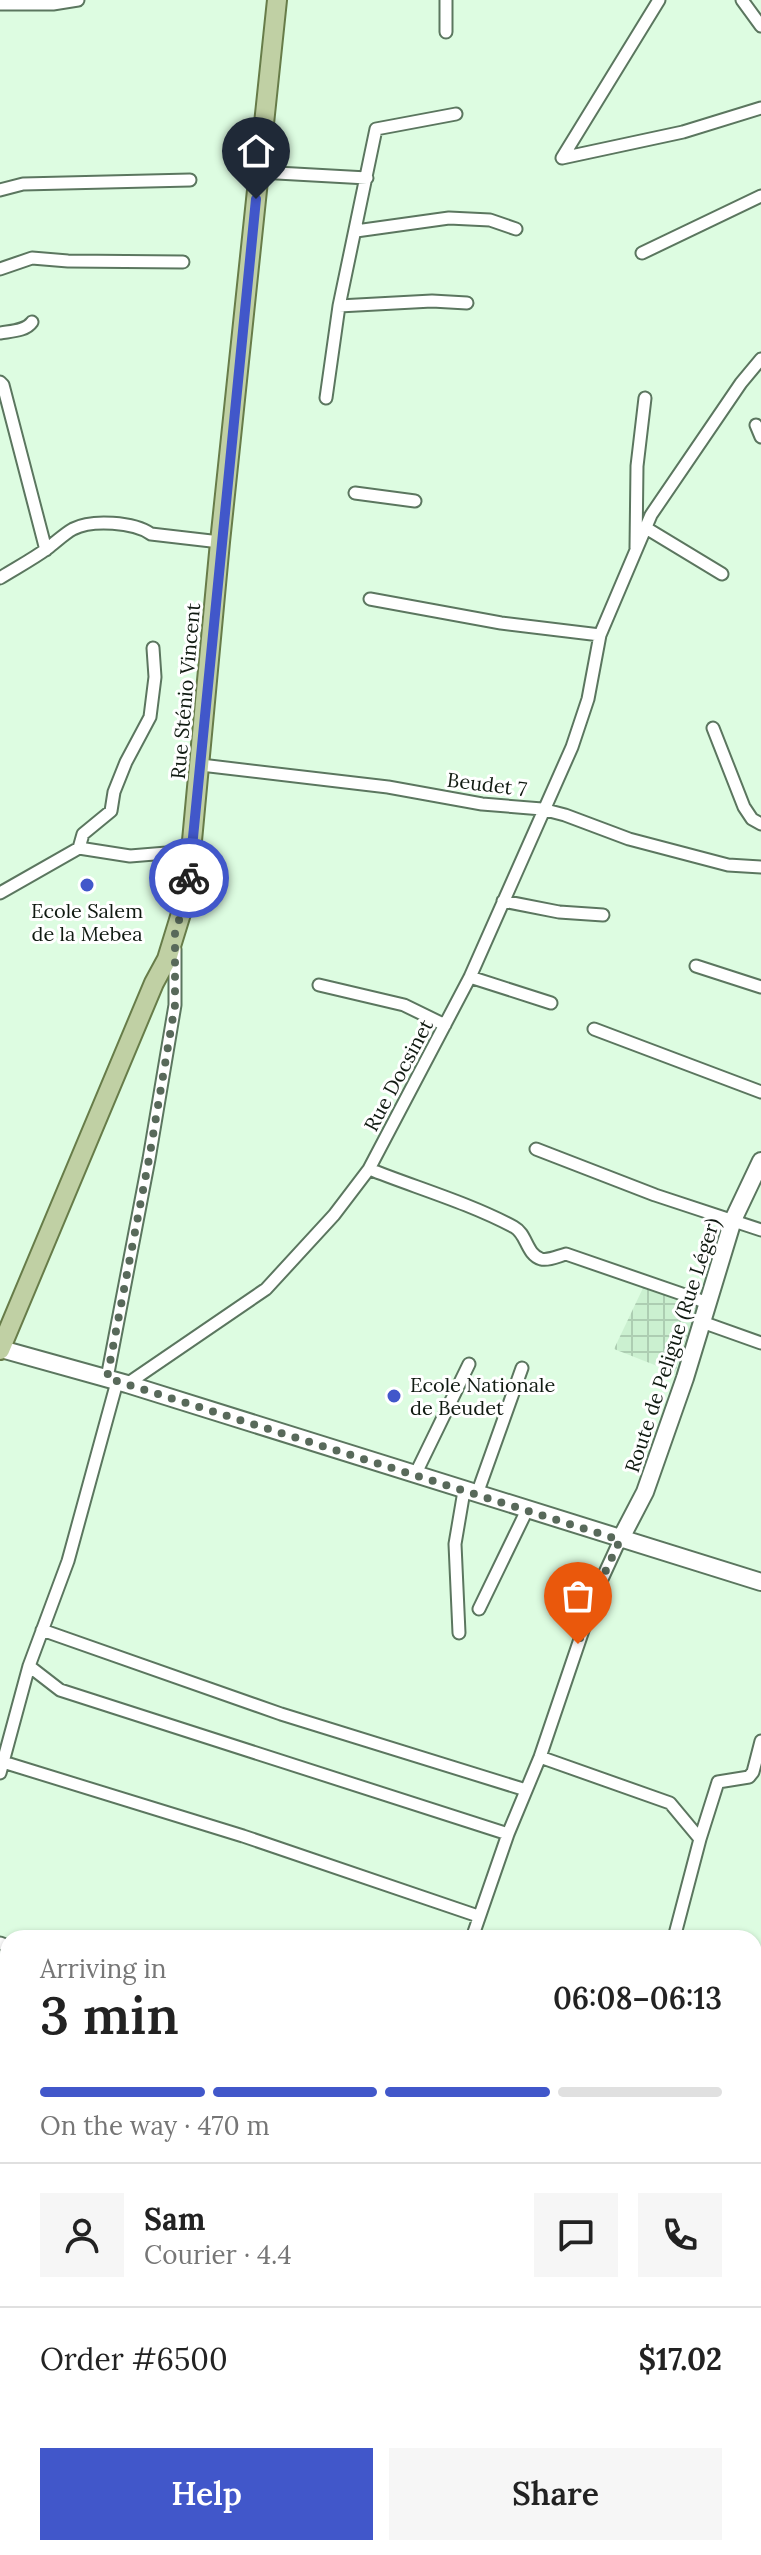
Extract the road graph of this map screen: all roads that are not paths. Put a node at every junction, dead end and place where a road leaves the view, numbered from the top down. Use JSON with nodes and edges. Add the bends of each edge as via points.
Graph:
{"nodes":[{"id":1,"x":78,"y":0,"type":"edge"},
{"id":2,"x":277,"y":0,"type":"edge"},
{"id":3,"x":446,"y":0,"type":"edge"},
{"id":4,"x":659,"y":0,"type":"edge"},
{"id":5,"x":742,"y":0,"type":"edge"},
{"id":6,"x":0,"y":4,"type":"edge"},
{"id":7,"x":761,"y":26,"type":"edge"},
{"id":8,"x":446,"y":32,"type":"dead end"},
{"id":9,"x":761,"y":108,"type":"edge"},
{"id":10,"x":456,"y":114,"type":"dead end"},
{"id":11,"x":259,"y":172,"type":"junction"},
{"id":12,"x":367,"y":178,"type":"junction"},
{"id":13,"x":190,"y":180,"type":"dead end"},
{"id":14,"x":0,"y":190,"type":"edge"},
{"id":15,"x":761,"y":196,"type":"edge"},
{"id":16,"x":516,"y":229,"type":"dead end"},
{"id":17,"x":356,"y":231,"type":"junction"},
{"id":18,"x":642,"y":253,"type":"dead end"},
{"id":19,"x":183,"y":262,"type":"dead end"},
{"id":20,"x":0,"y":269,"type":"edge"},
{"id":21,"x":467,"y":303,"type":"dead end"},
{"id":22,"x":339,"y":306,"type":"junction"},
{"id":23,"x":32,"y":322,"type":"dead end"},
{"id":24,"x":0,"y":333,"type":"edge"},
{"id":25,"x":761,"y":359,"type":"edge"},
{"id":26,"x":0,"y":382,"type":"edge"},
{"id":27,"x":326,"y":398,"type":"dead end"},
{"id":28,"x":645,"y":398,"type":"dead end"},
{"id":29,"x":355,"y":493,"type":"dead end"},
{"id":30,"x":415,"y":501,"type":"dead end"},
{"id":31,"x":646,"y":528,"type":"junction"},
{"id":32,"x":220,"y":542,"type":"junction"},
{"id":33,"x":46,"y":550,"type":"junction"},
{"id":34,"x":636,"y":553,"type":"junction"},
{"id":35,"x":722,"y":574,"type":"dead end"},
{"id":36,"x":0,"y":578,"type":"edge"},
{"id":37,"x":370,"y":599,"type":"dead end"},
{"id":38,"x":600,"y":635,"type":"junction"},
{"id":39,"x":153,"y":648,"type":"dead end"},
{"id":40,"x":713,"y":728,"type":"dead end"},
{"id":41,"x":201,"y":765,"type":"junction"},
{"id":42,"x":542,"y":809,"type":"junction"},
{"id":43,"x":761,"y":824,"type":"edge"},
{"id":44,"x":79,"y":848,"type":"junction"},
{"id":45,"x":191,"y":851,"type":"junction"},
{"id":46,"x":761,"y":867,"type":"edge"},
{"id":47,"x":0,"y":893,"type":"edge"},
{"id":48,"x":503,"y":901,"type":"junction"},
{"id":49,"x":603,"y":915,"type":"dead end"},
{"id":50,"x":175,"y":933,"type":"junction"},
{"id":51,"x":696,"y":966,"type":"dead end"},
{"id":52,"x":470,"y":977,"type":"junction"},
{"id":53,"x":319,"y":985,"type":"dead end"},
{"id":54,"x":761,"y":987,"type":"edge"},
{"id":55,"x":551,"y":1003,"type":"dead end"},
{"id":56,"x":445,"y":1025,"type":"junction"},
{"id":57,"x":594,"y":1029,"type":"dead end"},
{"id":58,"x":761,"y":1092,"type":"edge"},
{"id":59,"x":536,"y":1149,"type":"dead end"},
{"id":60,"x":761,"y":1161,"type":"edge"},
{"id":61,"x":369,"y":1169,"type":"junction"},
{"id":62,"x":733,"y":1220,"type":"junction"},
{"id":63,"x":761,"y":1230,"type":"edge"},
{"id":64,"x":708,"y":1303,"type":"junction"},
{"id":65,"x":702,"y":1322,"type":"junction"},
{"id":66,"x":761,"y":1343,"type":"edge"},
{"id":67,"x":0,"y":1350,"type":"edge"},
{"id":68,"x":469,"y":1364,"type":"dead end"},
{"id":69,"x":522,"y":1368,"type":"dead end"},
{"id":70,"x":117,"y":1381,"type":"junction"},
{"id":71,"x":415,"y":1475,"type":"junction"},
{"id":72,"x":471,"y":1493,"type":"junction"},
{"id":73,"x":527,"y":1510,"type":"junction"},
{"id":74,"x":620,"y":1540,"type":"junction"},
{"id":75,"x":761,"y":1582,"type":"edge"},
{"id":76,"x":479,"y":1609,"type":"dead end"},
{"id":77,"x":42,"y":1630,"type":"junction"},
{"id":78,"x":459,"y":1633,"type":"dead end"},
{"id":79,"x":29,"y":1666,"type":"junction"},
{"id":80,"x":761,"y":1741,"type":"edge"},
{"id":81,"x":540,"y":1757,"type":"junction"},
{"id":82,"x":1,"y":1768,"type":"edge"},
{"id":83,"x":526,"y":1790,"type":"junction"},
{"id":84,"x":508,"y":1834,"type":"junction"},
{"id":85,"x":700,"y":1839,"type":"junction"},
{"id":86,"x":478,"y":1916,"type":"junction"},
{"id":87,"x":474,"y":1930,"type":"edge"},
{"id":88,"x":676,"y":1930,"type":"edge"}],
"edges":[{"from":1,"to":6,"type":"street"},
{"from":2,"to":11,"type":"main road","name":"Rue Sténio Vincent"},
{"from":3,"to":8,"type":"street"},
{"from":4,"to":9,"type":"street","via":[[562,158],[683,132]]},
{"from":5,"to":7,"type":"street"},
{"from":10,"to":12,"type":"street","via":[[376,129]]},
{"from":11,"to":12,"type":"street"},
{"from":11,"to":32,"type":"main road","name":"Rue Sténio Vincent"},
{"from":12,"to":17,"type":"street"},
{"from":13,"to":14,"type":"street","via":[[23,184]]},
{"from":15,"to":18,"type":"street"},
{"from":16,"to":17,"type":"street","via":[[458,218]]},
{"from":17,"to":22,"type":"street"},
{"from":19,"to":20,"type":"street","via":[[32,258]]},
{"from":21,"to":22,"type":"street"},
{"from":22,"to":27,"type":"street"},
{"from":23,"to":24,"type":"street"},
{"from":25,"to":31,"type":"street","name":"Rue Docsinet"},
{"from":26,"to":33,"type":"street"},
{"from":28,"to":34,"type":"street","via":[[637,466]]},
{"from":29,"to":30,"type":"street"},
{"from":31,"to":34,"type":"street","name":"Rue Docsinet"},
{"from":31,"to":35,"type":"street"},
{"from":32,"to":33,"type":"street","via":[[151,534],[121,523],[80,526]]},
{"from":32,"to":41,"type":"main road","name":"Rue Sténio Vincent"},
{"from":33,"to":36,"type":"street"},
{"from":34,"to":38,"type":"street","name":"Rue Docsinet"},
{"from":37,"to":38,"type":"street"},
{"from":38,"to":42,"type":"street","name":"Rue Docsinet","via":[[588,699]]},
{"from":39,"to":44,"type":"street","via":[[150,717],[126,762],[111,811],[83,834]]},
{"from":40,"to":43,"type":"street","via":[[744,807]]},
{"from":41,"to":42,"type":"street","name":"Beudet 7"},
{"from":41,"to":45,"type":"main road","name":"Rue Sténio Vincent"},
{"from":42,"to":46,"type":"street","name":"Beudet 7","via":[[629,839],[728,865]]},
{"from":42,"to":48,"type":"street","name":"Rue Docsinet"},
{"from":44,"to":45,"type":"street","via":[[130,856]]},
{"from":44,"to":47,"type":"street"},
{"from":45,"to":50,"type":"main road","name":"Rue Sténio Vincent","via":[[187,894]]},
{"from":48,"to":49,"type":"street"},
{"from":48,"to":52,"type":"street","name":"Rue Docsinet"},
{"from":50,"to":67,"type":"main road","name":"Rue Sténio Vincent"},
{"from":50,"to":70,"type":"street","via":[[175,1005]]},
{"from":51,"to":54,"type":"street"},
{"from":52,"to":55,"type":"street"},
{"from":52,"to":56,"type":"street","name":"Rue Docsinet"},
{"from":53,"to":56,"type":"street","via":[[404,1005]]},
{"from":56,"to":61,"type":"street","name":"Rue Docsinet"},
{"from":57,"to":58,"type":"street"},
{"from":59,"to":62,"type":"street"},
{"from":60,"to":62,"type":"main road","name":"Route de Peligue (Rue Léger)"},
{"from":61,"to":64,"type":"street","via":[[519,1229],[539,1258],[566,1254]]},
{"from":61,"to":70,"type":"street","name":"Rue Docsinet","via":[[266,1289]]},
{"from":62,"to":63,"type":"street"},
{"from":62,"to":64,"type":"main road","name":"Route de Peligue (Rue Léger)"},
{"from":64,"to":65,"type":"main road","name":"Route de Peligue (Rue Léger)"},
{"from":65,"to":66,"type":"street"},
{"from":65,"to":74,"type":"main road","name":"Route de Peligue (Rue Léger)","via":[[645,1492]]},
{"from":67,"to":70,"type":"main road"},
{"from":68,"to":71,"type":"street"},
{"from":69,"to":72,"type":"street"},
{"from":70,"to":71,"type":"main road"},
{"from":70,"to":77,"type":"street","via":[[68,1561]]},
{"from":71,"to":72,"type":"main road"},
{"from":72,"to":73,"type":"main road"},
{"from":72,"to":78,"type":"street","via":[[455,1544]]},
{"from":73,"to":74,"type":"main road"},
{"from":73,"to":76,"type":"street"},
{"from":74,"to":75,"type":"main road"},
{"from":74,"to":81,"type":"street","via":[[596,1592]]},
{"from":77,"to":79,"type":"street"},
{"from":77,"to":83,"type":"street","via":[[281,1714]]},
{"from":79,"to":82,"type":"street"},
{"from":79,"to":84,"type":"street","via":[[60,1690]]},
{"from":80,"to":85,"type":"street","via":[[749,1777],[718,1782]]},
{"from":81,"to":83,"type":"street"},
{"from":81,"to":85,"type":"street","via":[[670,1803]]},
{"from":82,"to":86,"type":"street","via":[[243,1836]]},
{"from":83,"to":84,"type":"street"},
{"from":84,"to":86,"type":"street"},
{"from":85,"to":88,"type":"street"},
{"from":86,"to":87,"type":"street"}]}
